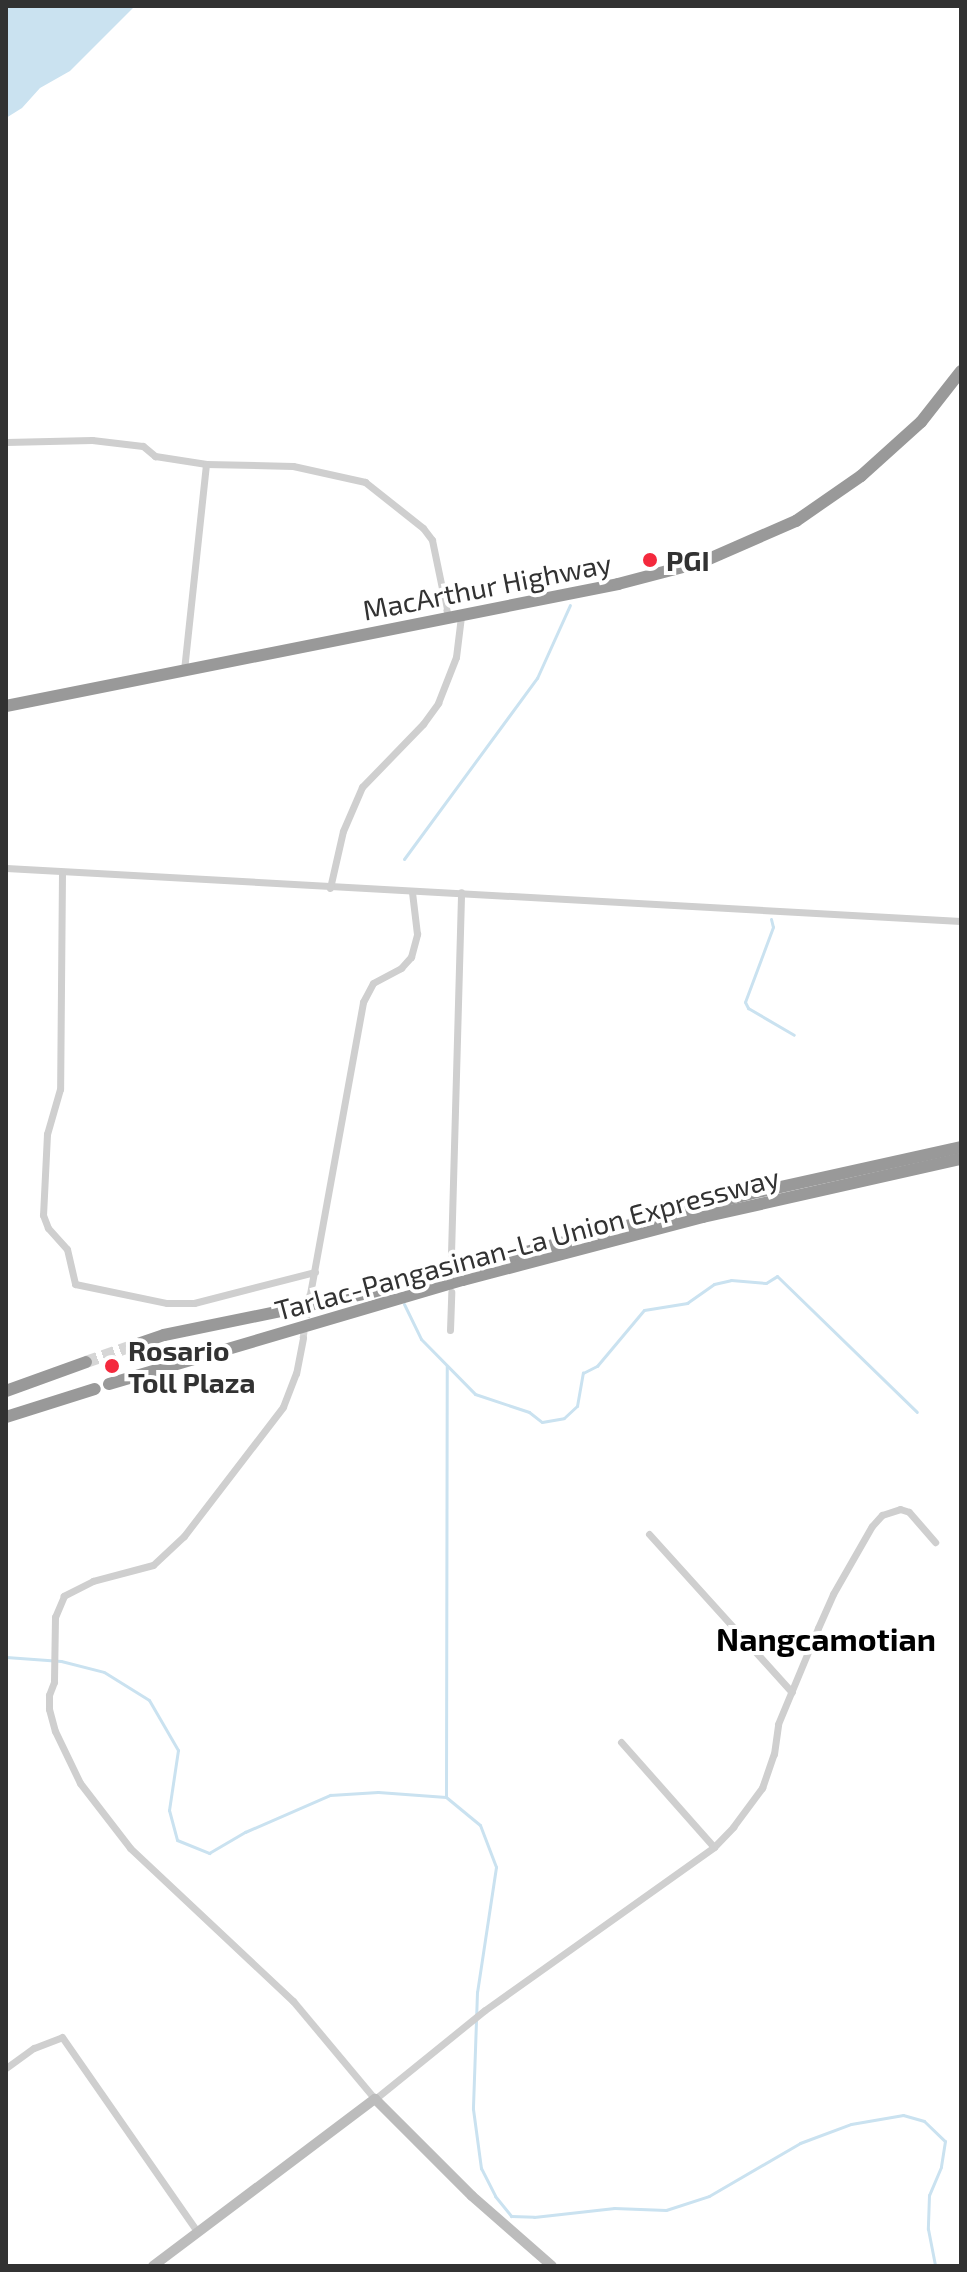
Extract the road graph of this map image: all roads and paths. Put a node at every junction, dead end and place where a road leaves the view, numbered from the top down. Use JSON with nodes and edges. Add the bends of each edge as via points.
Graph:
{"nodes":[{"id":1,"x":961,"y":371,"type":"edge"},
{"id":2,"x":6,"y":442,"type":"edge"},
{"id":3,"x":206,"y":464,"type":"junction"},
{"id":4,"x":454,"y":616,"type":"junction"},
{"id":5,"x":184,"y":670,"type":"junction"},
{"id":6,"x":6,"y":706,"type":"edge"},
{"id":7,"x":6,"y":868,"type":"edge"},
{"id":8,"x":62,"y":873,"type":"junction"},
{"id":9,"x":330,"y":888,"type":"junction"},
{"id":10,"x":412,"y":892,"type":"junction"},
{"id":11,"x":461,"y":892,"type":"junction"},
{"id":12,"x":961,"y":921,"type":"edge"},
{"id":13,"x":961,"y":1147,"type":"edge"},
{"id":14,"x":961,"y":1159,"type":"edge"},
{"id":15,"x":451,"y":1254,"type":"dead end"},
{"id":16,"x":315,"y":1272,"type":"junction"},
{"id":17,"x":451,"y":1292,"type":"dead end"},
{"id":18,"x":310,"y":1294,"type":"tunnel mouth"},
{"id":19,"x":450,"y":1330,"type":"dead end"},
{"id":20,"x":303,"y":1338,"type":"tunnel mouth"},
{"id":21,"x":132,"y":1346,"type":"tunnel mouth"},
{"id":22,"x":86,"y":1362,"type":"tunnel mouth"},
{"id":23,"x":109,"y":1384,"type":"dead end"},
{"id":24,"x":95,"y":1389,"type":"dead end"},
{"id":25,"x":6,"y":1391,"type":"edge"},
{"id":26,"x":6,"y":1417,"type":"edge"},
{"id":27,"x":649,"y":1534,"type":"dead end"},
{"id":28,"x":935,"y":1542,"type":"dead end"},
{"id":29,"x":792,"y":1692,"type":"junction"},
{"id":30,"x":621,"y":1742,"type":"dead end"},
{"id":31,"x":714,"y":1847,"type":"junction"},
{"id":32,"x":6,"y":2068,"type":"edge"},
{"id":33,"x":375,"y":2099,"type":"junction"},
{"id":34,"x":196,"y":2230,"type":"junction"},
{"id":35,"x":153,"y":2266,"type":"edge"},
{"id":36,"x":552,"y":2266,"type":"edge"}],
"edges":[{"from":1,"to":4,"type":"highway","name":"MacArthur Highway","via":[[921,422],[871,468],[796,521],[747,545],[656,575]]},
{"from":2,"to":3,"type":"street","via":[[92,440],[143,446],[155,456]]},
{"from":3,"to":4,"type":"street","via":[[293,466],[373,486],[432,540]]},
{"from":3,"to":5,"type":"street"},
{"from":4,"to":5,"type":"highway","name":"MacArthur Highway"},
{"from":4,"to":9,"type":"street","via":[[456,657],[442,694],[423,724],[362,787],[343,831]]},
{"from":5,"to":6,"type":"highway","name":"MacArthur Highway"},
{"from":7,"to":8,"type":"street"},
{"from":8,"to":9,"type":"street"},
{"from":8,"to":16,"type":"street","via":[[60,1089],[47,1134],[43,1215],[67,1249],[75,1284],[185,1303]]},
{"from":9,"to":10,"type":"street"},
{"from":10,"to":11,"type":"street"},
{"from":10,"to":16,"type":"street","via":[[417,934],[411,957],[373,983],[363,1002]]},
{"from":11,"to":12,"type":"street"},
{"from":11,"to":15,"type":"street"},
{"from":13,"to":21,"type":"highway","name":"Tarlac-Pangasinan-La Union Expressway"},
{"from":14,"to":23,"type":"highway","name":"Tarlac-Pangasinan-La Union Expressway","via":[[703,1217],[478,1276]]},
{"from":16,"to":18,"type":"street"},
{"from":17,"to":19,"type":"street"},
{"from":20,"to":33,"type":"street","via":[[283,1407],[184,1536],[153,1565],[93,1581],[64,1596],[55,1617],[49,1709],[80,1783],[130,1848],[293,2001]]},
{"from":22,"to":25,"type":"highway"},
{"from":24,"to":26,"type":"highway"},
{"from":27,"to":29,"type":"street"},
{"from":28,"to":29,"type":"street","via":[[909,1512],[882,1515],[833,1594]]},
{"from":29,"to":31,"type":"street","via":[[762,1788]]},
{"from":30,"to":31,"type":"street"},
{"from":31,"to":33,"type":"street","via":[[485,2010]]},
{"from":32,"to":34,"type":"street","via":[[62,2037]]},
{"from":33,"to":34,"type":"street"},
{"from":33,"to":36,"type":"street"},
{"from":34,"to":35,"type":"street"}]}
